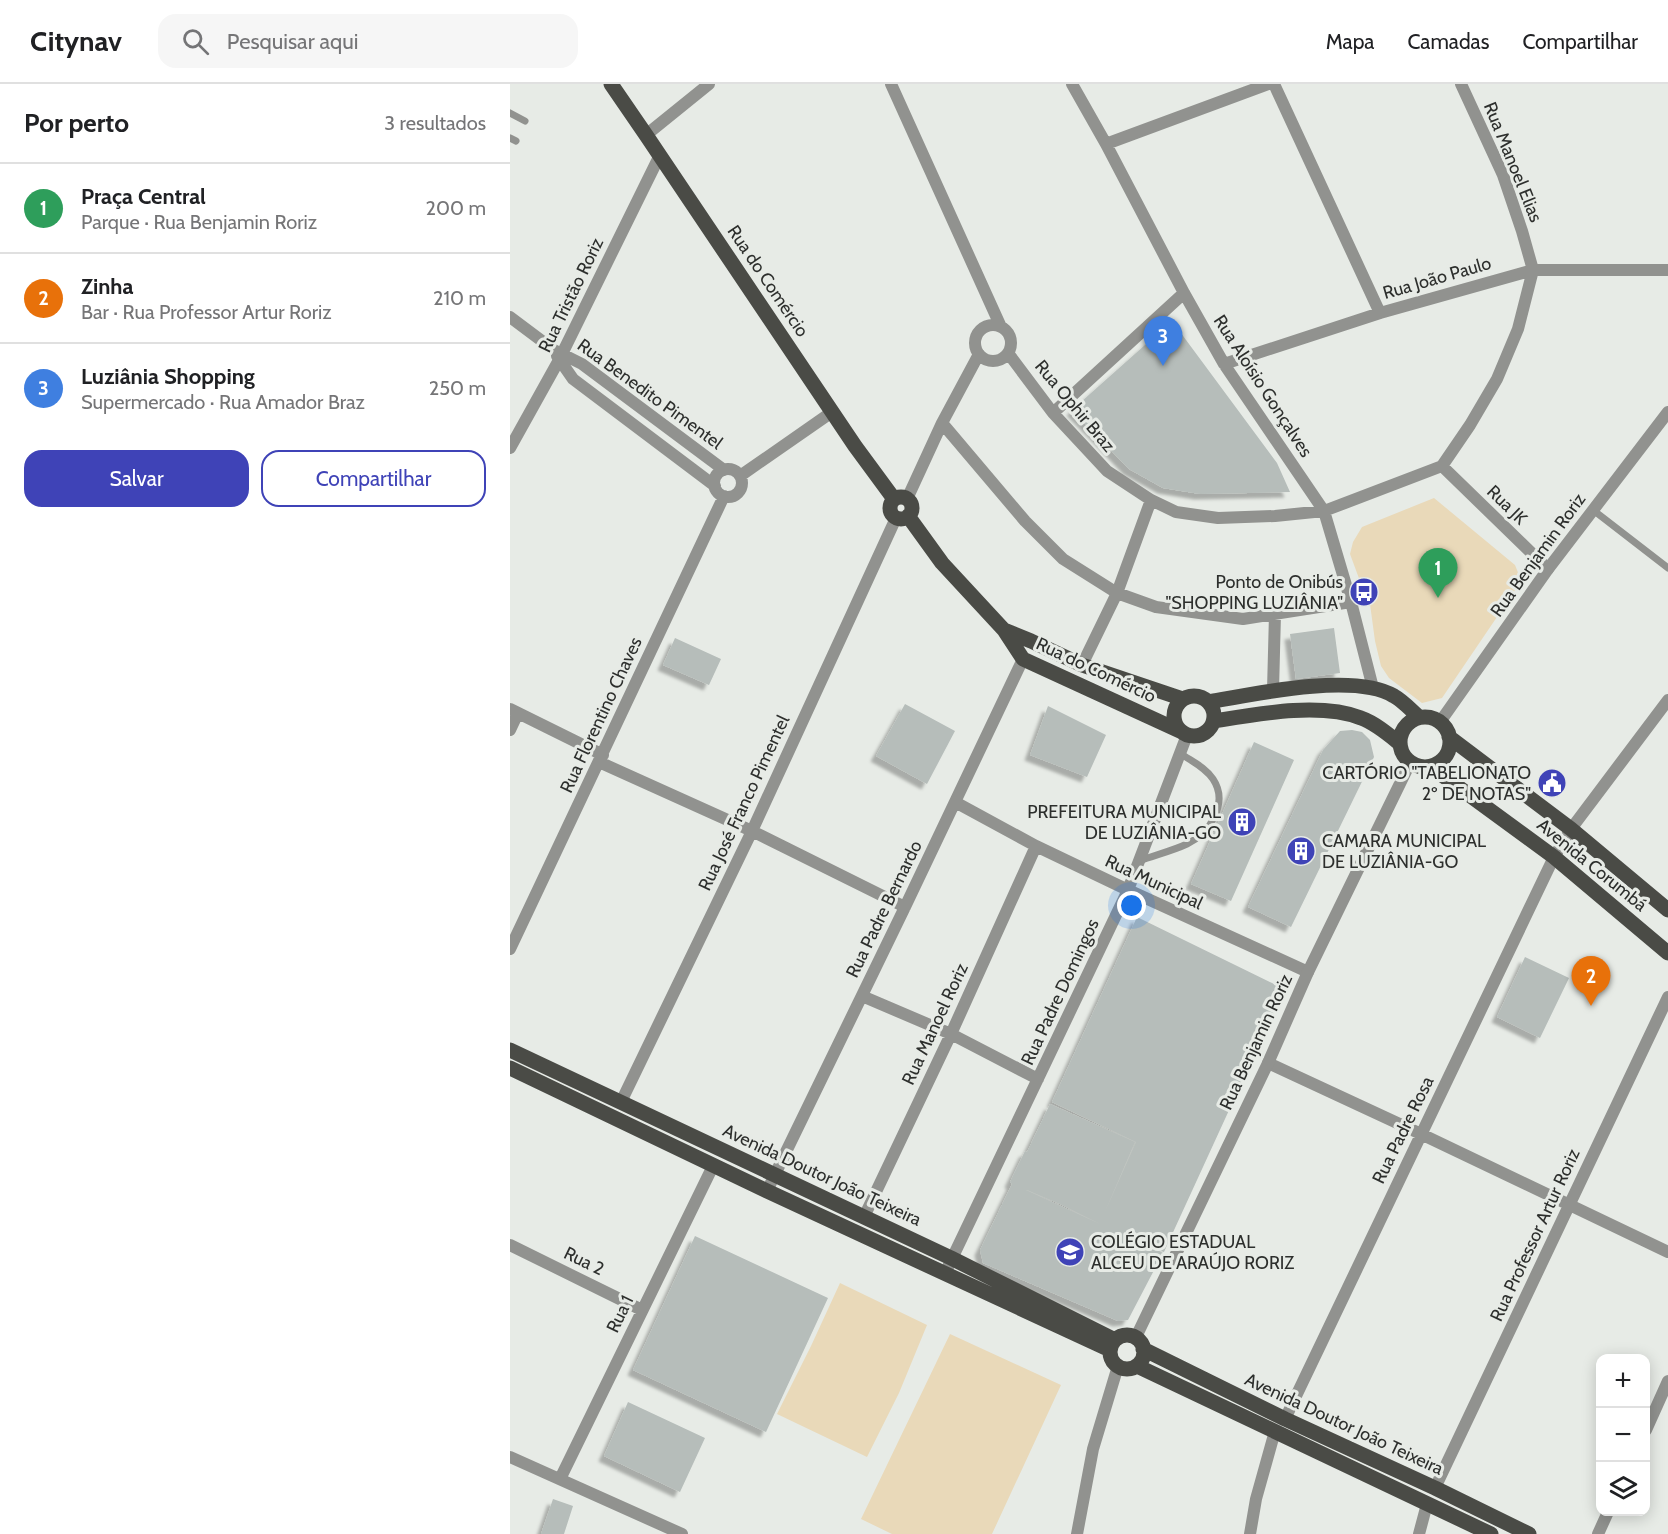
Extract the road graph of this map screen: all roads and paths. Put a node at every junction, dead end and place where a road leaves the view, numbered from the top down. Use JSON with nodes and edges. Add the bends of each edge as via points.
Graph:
{"nodes":[{"id":1,"x":611,"y":84,"type":"edge"},
{"id":2,"x":709,"y":84,"type":"edge"},
{"id":3,"x":891,"y":84,"type":"edge"},
{"id":4,"x":1072,"y":84,"type":"edge"},
{"id":5,"x":1268,"y":84,"type":"edge"},
{"id":6,"x":1274,"y":84,"type":"edge"},
{"id":7,"x":1461,"y":84,"type":"edge"},
{"id":8,"x":510,"y":114,"type":"edge"},
{"id":9,"x":525,"y":121,"type":"dead end"},
{"id":10,"x":646,"y":135,"type":"junction"},
{"id":11,"x":1106,"y":144,"type":"junction"},
{"id":12,"x":660,"y":155,"type":"junction"},
{"id":13,"x":1533,"y":270,"type":"junction"},
{"id":14,"x":1668,"y":270,"type":"edge"},
{"id":15,"x":1184,"y":292,"type":"junction"},
{"id":16,"x":1380,"y":313,"type":"junction"},
{"id":17,"x":510,"y":317,"type":"edge"},
{"id":18,"x":1001,"y":327,"type":"junction"},
{"id":19,"x":1008,"y":353,"type":"junction"},
{"id":20,"x":979,"y":354,"type":"junction"},
{"id":21,"x":559,"y":355,"type":"junction"},
{"id":22,"x":1224,"y":364,"type":"junction"},
{"id":23,"x":832,"y":412,"type":"junction"},
{"id":24,"x":1668,"y":412,"type":"edge"},
{"id":25,"x":1053,"y":413,"type":"junction"},
{"id":26,"x":942,"y":423,"type":"junction"},
{"id":27,"x":510,"y":448,"type":"edge"},
{"id":28,"x":1442,"y":466,"type":"junction"},
{"id":29,"x":724,"y":470,"type":"junction"},
{"id":30,"x":740,"y":476,"type":"junction"},
{"id":31,"x":715,"y":486,"type":"junction"},
{"id":32,"x":724,"y":496,"type":"junction"},
{"id":33,"x":900,"y":499,"type":"junction"},
{"id":34,"x":1151,"y":500,"type":"junction"},
{"id":35,"x":1593,"y":510,"type":"junction"},
{"id":36,"x":1324,"y":511,"type":"junction"},
{"id":37,"x":902,"y":517,"type":"junction"},
{"id":38,"x":1668,"y":568,"type":"edge"},
{"id":39,"x":1548,"y":569,"type":"junction"},
{"id":40,"x":1117,"y":593,"type":"junction"},
{"id":41,"x":1351,"y":602,"type":"junction"},
{"id":42,"x":1275,"y":614,"type":"junction"},
{"id":43,"x":1004,"y":630,"type":"junction"},
{"id":44,"x":1023,"y":658,"type":"junction"},
{"id":45,"x":1082,"y":665,"type":"junction"},
{"id":46,"x":1373,"y":688,"type":"junction"},
{"id":47,"x":1273,"y":690,"type":"junction"},
{"id":48,"x":1183,"y":699,"type":"junction"},
{"id":49,"x":1668,"y":700,"type":"edge"},
{"id":50,"x":1209,"y":702,"type":"junction"},
{"id":51,"x":514,"y":711,"type":"edge"},
{"id":52,"x":1419,"y":717,"type":"junction"},
{"id":53,"x":1214,"y":721,"type":"junction"},
{"id":54,"x":1440,"y":722,"type":"junction"},
{"id":55,"x":510,"y":730,"type":"edge"},
{"id":56,"x":1184,"y":733,"type":"junction"},
{"id":57,"x":1449,"y":737,"type":"junction"},
{"id":58,"x":1400,"y":743,"type":"junction"},
{"id":59,"x":1180,"y":753,"type":"junction"},
{"id":60,"x":601,"y":758,"type":"junction"},
{"id":61,"x":1410,"y":763,"type":"junction"},
{"id":62,"x":1431,"y":767,"type":"junction"},
{"id":63,"x":955,"y":802,"type":"junction"},
{"id":64,"x":1571,"y":829,"type":"junction"},
{"id":65,"x":752,"y":831,"type":"junction"},
{"id":66,"x":1036,"y":846,"type":"junction"},
{"id":67,"x":1554,"y":857,"type":"junction"},
{"id":68,"x":1139,"y":861,"type":"junction"},
{"id":69,"x":1128,"y":890,"type":"junction"},
{"id":70,"x":905,"y":908,"type":"junction"},
{"id":71,"x":1668,"y":910,"type":"edge"},
{"id":72,"x":510,"y":949,"type":"edge"},
{"id":73,"x":1668,"y":953,"type":"edge"},
{"id":74,"x":1308,"y":972,"type":"junction"},
{"id":75,"x":862,"y":996,"type":"junction"},
{"id":76,"x":1668,"y":997,"type":"edge"},
{"id":77,"x":951,"y":1034,"type":"junction"},
{"id":78,"x":510,"y":1050,"type":"edge"},
{"id":79,"x":1268,"y":1063,"type":"junction"},
{"id":80,"x":510,"y":1068,"type":"edge"},
{"id":81,"x":1038,"y":1079,"type":"junction"},
{"id":82,"x":621,"y":1102,"type":"junction"},
{"id":83,"x":1421,"y":1134,"type":"junction"},
{"id":84,"x":713,"y":1166,"type":"junction"},
{"id":85,"x":774,"y":1174,"type":"junction"},
{"id":86,"x":767,"y":1191,"type":"junction"},
{"id":87,"x":1568,"y":1205,"type":"junction"},
{"id":88,"x":864,"y":1217,"type":"junction"},
{"id":89,"x":510,"y":1245,"type":"edge"},
{"id":90,"x":1668,"y":1252,"type":"edge"},
{"id":91,"x":951,"y":1258,"type":"junction"},
{"id":92,"x":944,"y":1274,"type":"junction"},
{"id":93,"x":642,"y":1310,"type":"junction"},
{"id":94,"x":1139,"y":1343,"type":"junction"},
{"id":95,"x":1112,"y":1345,"type":"junction"},
{"id":96,"x":1118,"y":1366,"type":"junction"},
{"id":97,"x":1137,"y":1366,"type":"junction"},
{"id":98,"x":1668,"y":1381,"type":"edge"},
{"id":99,"x":1650,"y":1421,"type":"edge"},
{"id":100,"x":1280,"y":1425,"type":"junction"},
{"id":101,"x":510,"y":1457,"type":"edge"},
{"id":102,"x":560,"y":1479,"type":"junction"},
{"id":103,"x":1435,"y":1488,"type":"junction"},
{"id":104,"x":1426,"y":1504,"type":"junction"},
{"id":105,"x":1606,"y":1516,"type":"edge"},
{"id":106,"x":682,"y":1534,"type":"edge"},
{"id":107,"x":1077,"y":1534,"type":"edge"},
{"id":108,"x":1250,"y":1534,"type":"edge"},
{"id":109,"x":1419,"y":1534,"type":"edge"},
{"id":110,"x":1491,"y":1534,"type":"edge"},
{"id":111,"x":1528,"y":1534,"type":"edge"},
{"id":112,"x":1598,"y":1534,"type":"edge"}],
"edges":[{"from":1,"to":10,"type":"main road","name":"Rua do Comércio"},
{"from":2,"to":10,"type":"street"},
{"from":3,"to":18,"type":"street"},
{"from":4,"to":11,"type":"street","name":"Rua Aloísio Gonçalves"},
{"from":5,"to":11,"type":"street"},
{"from":6,"to":16,"type":"street"},
{"from":7,"to":13,"type":"street","name":"Rua Manoel Elias","via":[[1503,175]]},
{"from":8,"to":9,"type":"lane"},
{"from":10,"to":12,"type":"main road","name":"Rua do Comércio"},
{"from":11,"to":15,"type":"street","name":"Rua Aloísio Gonçalves"},
{"from":12,"to":21,"type":"street","name":"Rua Tristão Roriz"},
{"from":12,"to":23,"type":"main road","name":"Rua do Comércio"},
{"from":13,"to":14,"type":"street","name":"Rua João Paulo"},
{"from":13,"to":16,"type":"street","name":"Rua João Paulo"},
{"from":13,"to":28,"type":"street","via":[[1518,329],[1497,379]]},
{"from":15,"to":22,"type":"street","name":"Rua Aloísio Gonçalves"},
{"from":15,"to":25,"type":"street"},
{"from":16,"to":22,"type":"street","name":"Rua João Paulo"},
{"from":17,"to":21,"type":"street","name":"Rua Benedito Pimentel"},
{"from":18,"to":19,"type":"street","via":[[1009,335]]},
{"from":18,"to":20,"type":"street","via":[[989,326],[979,332],[975,343]]},
{"from":19,"to":20,"type":"street","via":[[994,361]]},
{"from":19,"to":25,"type":"street","name":"Rua Ophir Braz"},
{"from":20,"to":26,"type":"street"},
{"from":21,"to":27,"type":"street","name":"Rua Tristão Roriz"},
{"from":21,"to":29,"type":"street","name":"Rua Benedito Pimentel","via":[[582,364]]},
{"from":21,"to":31,"type":"street","name":"Rua Benedito Pimentel","via":[[573,379]]},
{"from":22,"to":36,"type":"street","name":"Rua Aloísio Gonçalves"},
{"from":23,"to":30,"type":"street"},
{"from":23,"to":33,"type":"main road","name":"Rua do Comércio"},
{"from":24,"to":35,"type":"street","name":"Rua Benjamin Roriz"},
{"from":25,"to":34,"type":"street","name":"Rua Ophir Braz","via":[[1107,471]]},
{"from":26,"to":33,"type":"street"},
{"from":26,"to":40,"type":"street","via":[[1025,521],[1063,559]]},
{"from":28,"to":36,"type":"street"},
{"from":28,"to":39,"type":"street","name":"Rua JK"},
{"from":29,"to":30,"type":"street","via":[[733,470]]},
{"from":29,"to":31,"type":"street","via":[[715,478]]},
{"from":30,"to":32,"type":"street","via":[[742,485],[737,493]]},
{"from":31,"to":32,"type":"street"},
{"from":32,"to":60,"type":"street","name":"Rua Florentino Chaves"},
{"from":33,"to":37,"type":"main road","via":[[911,504],[911,511]]},
{"from":34,"to":36,"type":"street","name":"Rua Ophir Braz","via":[[1176,512],[1218,518]]},
{"from":34,"to":40,"type":"street"},
{"from":35,"to":38,"type":"lane"},
{"from":35,"to":39,"type":"street","name":"Rua Benjamin Roriz"},
{"from":36,"to":41,"type":"street","name":"Rua Aloísio Gonçalves"},
{"from":37,"to":43,"type":"main road","name":"Rua do Comércio"},
{"from":37,"to":65,"type":"street","name":"Rua José Franco Pimentel"},
{"from":39,"to":54,"type":"street","name":"Rua Benjamin Roriz"},
{"from":40,"to":42,"type":"street","via":[[1156,607],[1210,616],[1243,619]]},
{"from":40,"to":45,"type":"street"},
{"from":41,"to":42,"type":"street"},
{"from":41,"to":46,"type":"street","name":"Rua Aloísio Gonçalves"},
{"from":42,"to":47,"type":"street"},
{"from":43,"to":44,"type":"main road","name":"Rua do Comércio"},
{"from":43,"to":45,"type":"main road","name":"Rua do Comércio"},
{"from":44,"to":56,"type":"main road","name":"Rua do Comércio"},
{"from":44,"to":63,"type":"street","name":"Rua Padre Bernardo"},
{"from":45,"to":48,"type":"main road","name":"Rua do Comércio"},
{"from":46,"to":47,"type":"main road","via":[[1345,685]]},
{"from":46,"to":52,"type":"main road","via":[[1393,696]]},
{"from":47,"to":50,"type":"main road"},
{"from":48,"to":50,"type":"main road","via":[[1200,696]]},
{"from":48,"to":56,"type":"main road","via":[[1174,715]]},
{"from":49,"to":64,"type":"street"},
{"from":50,"to":53,"type":"main road"},
{"from":51,"to":55,"type":"street"},
{"from":51,"to":60,"type":"street"},
{"from":52,"to":54,"type":"main road"},
{"from":52,"to":58,"type":"main road","via":[[1408,722]]},
{"from":53,"to":56,"type":"main road","via":[[1200,735]]},
{"from":53,"to":58,"type":"main road","via":[[1279,711],[1340,711],[1363,718]]},
{"from":54,"to":57,"type":"main road","name":"Avenida Corumbá"},
{"from":56,"to":59,"type":"street","name":"Rua Padre Domingos"},
{"from":57,"to":62,"type":"main road","via":[[1448,752],[1442,762]]},
{"from":57,"to":64,"type":"main road","name":"Avenida Corumbá"},
{"from":58,"to":61,"type":"main road","via":[[1402,754]]},
{"from":59,"to":68,"type":"street","name":"Rua Padre Domingos"},
{"from":59,"to":68,"type":"lane","via":[[1206,770],[1214,781],[1218,810],[1202,834]]},
{"from":60,"to":65,"type":"street"},
{"from":60,"to":72,"type":"street","name":"Rua Florentino Chaves"},
{"from":61,"to":62,"type":"main road","name":"Avenida Corumbá"},
{"from":61,"to":74,"type":"street","name":"Rua Benjamin Roriz"},
{"from":62,"to":67,"type":"main road","name":"Avenida Corumbá"},
{"from":63,"to":66,"type":"street","name":"Rua Municipal"},
{"from":63,"to":70,"type":"street","name":"Rua Padre Bernardo"},
{"from":64,"to":67,"type":"street","name":"Rua Padre Rosa"},
{"from":64,"to":71,"type":"main road","name":"Avenida Corumbá"},
{"from":65,"to":70,"type":"street"},
{"from":65,"to":82,"type":"street","name":"Rua José Franco Pimentel"},
{"from":66,"to":69,"type":"street","name":"Rua Municipal"},
{"from":66,"to":77,"type":"street","name":"Rua Manoel Roriz"},
{"from":67,"to":73,"type":"main road","name":"Avenida Corumbá"},
{"from":67,"to":83,"type":"street","name":"Rua Padre Rosa"},
{"from":68,"to":69,"type":"street","name":"Rua Padre Domingos"},
{"from":69,"to":74,"type":"street","name":"Rua Municipal"},
{"from":69,"to":81,"type":"street","name":"Rua Padre Domingos"},
{"from":70,"to":75,"type":"street","name":"Rua Padre Bernardo"},
{"from":74,"to":79,"type":"street","name":"Rua Benjamin Roriz"},
{"from":75,"to":77,"type":"street"},
{"from":75,"to":85,"type":"street","name":"Rua Padre Bernardo"},
{"from":76,"to":87,"type":"street","name":"Rua Professor Artur Roriz"},
{"from":77,"to":81,"type":"street"},
{"from":77,"to":88,"type":"street","name":"Rua Manoel Roriz"},
{"from":78,"to":82,"type":"main road","name":"Avenida Doutor João Teixeira"},
{"from":79,"to":83,"type":"street"},
{"from":79,"to":94,"type":"street","name":"Rua Benjamin Roriz"},
{"from":80,"to":84,"type":"main road","name":"Avenida Doutor João Teixeira"},
{"from":81,"to":91,"type":"street","name":"Rua Padre Domingos"},
{"from":82,"to":85,"type":"main road","name":"Avenida Doutor João Teixeira"},
{"from":83,"to":87,"type":"street"},
{"from":83,"to":100,"type":"street","name":"Rua Padre Rosa"},
{"from":84,"to":86,"type":"main road","name":"Avenida Doutor João Teixeira"},
{"from":84,"to":93,"type":"street","name":"Rua 1"},
{"from":85,"to":86,"type":"street","name":"Rua Padre Bernardo"},
{"from":85,"to":88,"type":"main road","name":"Avenida Doutor João Teixeira"},
{"from":86,"to":92,"type":"main road","name":"Avenida Doutor João Teixeira"},
{"from":87,"to":90,"type":"street"},
{"from":87,"to":103,"type":"street","name":"Rua Professor Artur Roriz"},
{"from":88,"to":91,"type":"main road","name":"Avenida Doutor João Teixeira"},
{"from":89,"to":93,"type":"street","name":"Rua 2"},
{"from":91,"to":92,"type":"street","name":"Rua Padre Domingos"},
{"from":91,"to":95,"type":"main road","name":"Avenida Doutor João Teixeira"},
{"from":92,"to":95,"type":"main road","name":"Avenida Doutor João Teixeira"},
{"from":93,"to":102,"type":"street","name":"Rua 1"},
{"from":94,"to":95,"type":"main road","via":[[1124,1335]]},
{"from":94,"to":97,"type":"main road","via":[[1143,1357]]},
{"from":94,"to":100,"type":"main road","name":"Avenida Doutor João Teixeira"},
{"from":95,"to":96,"type":"main road","via":[[1113,1361]]},
{"from":96,"to":97,"type":"main road"},
{"from":96,"to":107,"type":"street","via":[[1093,1449]]},
{"from":97,"to":100,"type":"main road","name":"Avenida Doutor João Teixeira"},
{"from":98,"to":99,"type":"street"},
{"from":100,"to":103,"type":"main road","name":"Avenida Doutor João Teixeira"},
{"from":100,"to":104,"type":"main road","name":"Avenida Doutor João Teixeira"},
{"from":100,"to":108,"type":"street","name":"Rua Padre Rosa","via":[[1256,1499]]},
{"from":101,"to":102,"type":"street"},
{"from":102,"to":106,"type":"street"},
{"from":103,"to":111,"type":"main road","name":"Avenida Doutor João Teixeira"},
{"from":104,"to":109,"type":"street"},
{"from":104,"to":110,"type":"main road","name":"Avenida Doutor João Teixeira"},
{"from":105,"to":112,"type":"street"}]}
